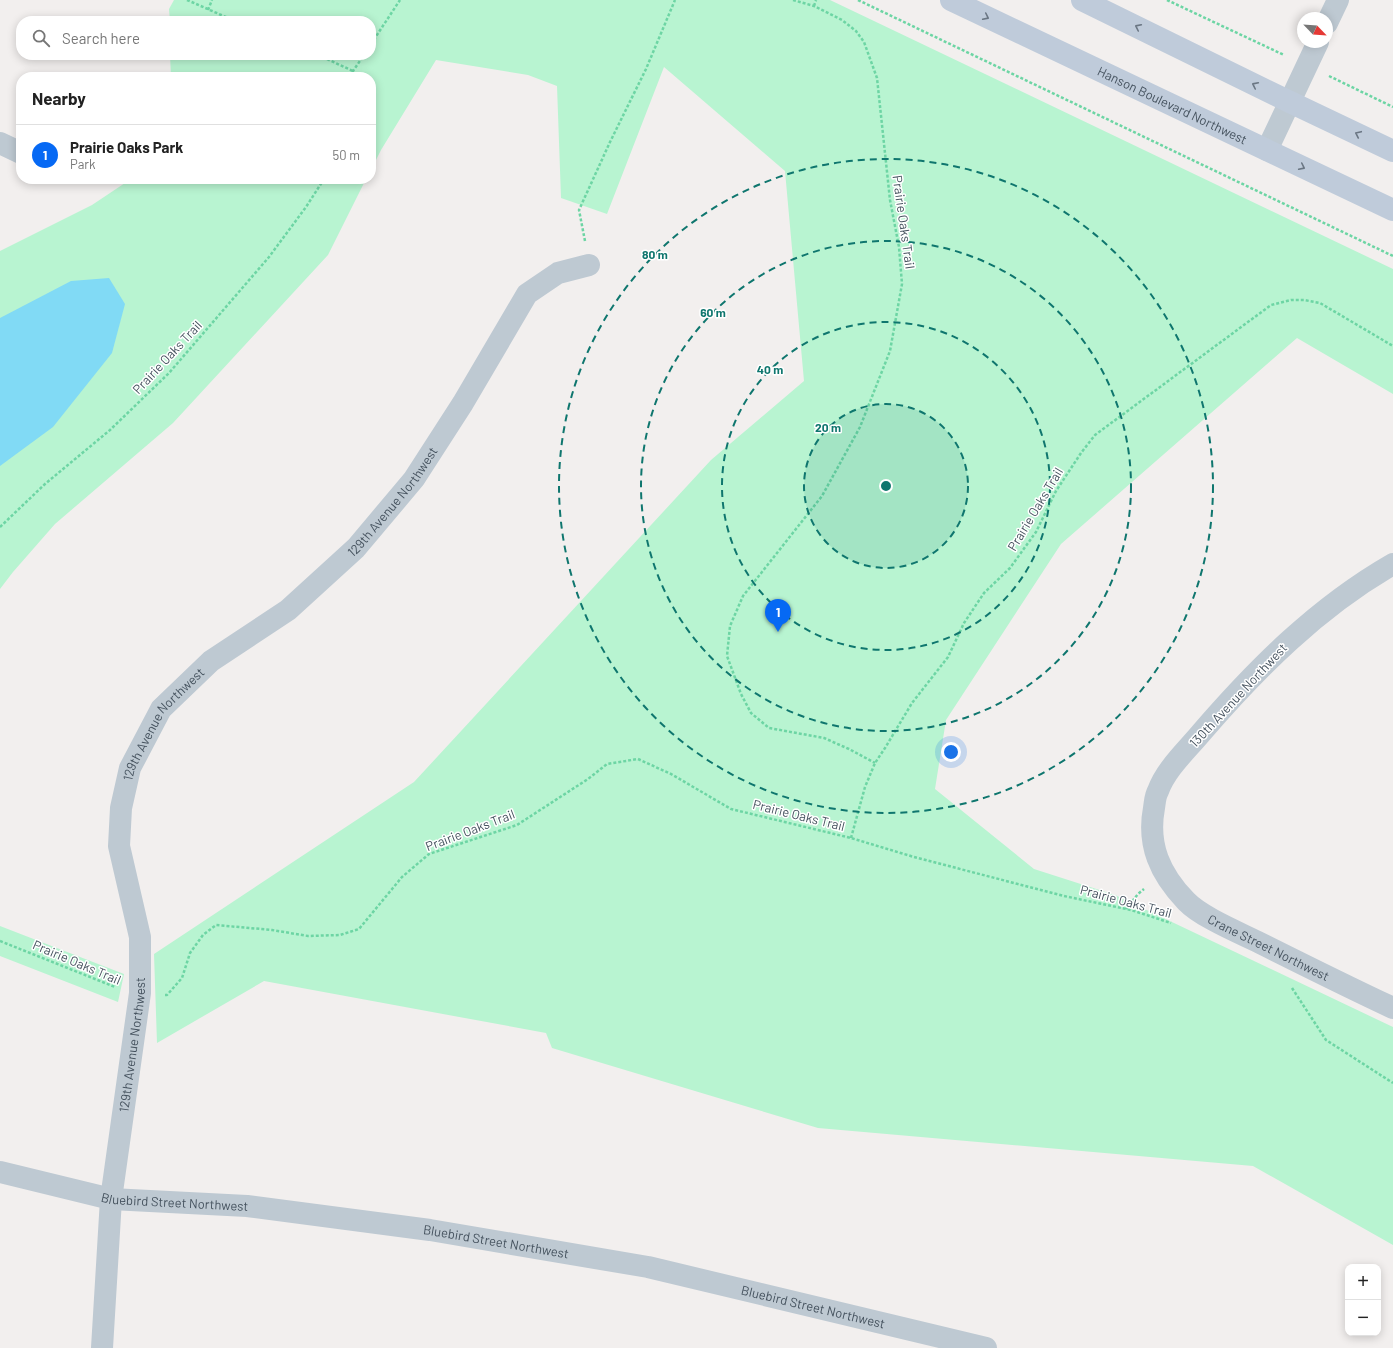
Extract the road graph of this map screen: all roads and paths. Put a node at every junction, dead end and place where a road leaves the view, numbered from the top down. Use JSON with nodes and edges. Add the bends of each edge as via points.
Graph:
{"nodes":[{"id":1,"x":186,"y":0,"type":"edge"},
{"id":2,"x":212,"y":0,"type":"edge"},
{"id":3,"x":400,"y":0,"type":"edge"},
{"id":4,"x":675,"y":0,"type":"edge"},
{"id":5,"x":793,"y":0,"type":"edge"},
{"id":6,"x":816,"y":0,"type":"edge"},
{"id":7,"x":858,"y":0,"type":"edge"},
{"id":8,"x":951,"y":0,"type":"edge"},
{"id":9,"x":1082,"y":0,"type":"edge"},
{"id":10,"x":1167,"y":0,"type":"edge"},
{"id":11,"x":1338,"y":0,"type":"edge"},
{"id":12,"x":814,"y":6,"type":"junction"},
{"id":13,"x":208,"y":10,"type":"junction"},
{"id":14,"x":1332,"y":12,"type":"edge"},
{"id":15,"x":223,"y":16,"type":"edge"},
{"id":16,"x":376,"y":36,"type":"edge"},
{"id":17,"x":1315,"y":48,"type":"edge"},
{"id":18,"x":329,"y":60,"type":"edge"},
{"id":19,"x":361,"y":60,"type":"edge"},
{"id":20,"x":1306,"y":66,"type":"junction"},
{"id":21,"x":353,"y":71,"type":"joint"},
{"id":22,"x":1290,"y":102,"type":"junction"},
{"id":23,"x":1393,"y":107,"type":"edge"},
{"id":24,"x":0,"y":143,"type":"edge"},
{"id":25,"x":1267,"y":150,"type":"junction"},
{"id":26,"x":16,"y":151,"type":"edge"},
{"id":27,"x":1393,"y":151,"type":"edge"},
{"id":28,"x":321,"y":184,"type":"edge"},
{"id":29,"x":1393,"y":210,"type":"edge"},
{"id":30,"x":1393,"y":256,"type":"edge"},
{"id":31,"x":589,"y":265,"type":"joint"},
{"id":32,"x":1393,"y":346,"type":"edge"},
{"id":33,"x":0,"y":527,"type":"edge"},
{"id":34,"x":1393,"y":564,"type":"edge"},
{"id":35,"x":875,"y":763,"type":"junction"},
{"id":36,"x":851,"y":838,"type":"junction"},
{"id":37,"x":1160,"y":867,"type":"joint"},
{"id":38,"x":1172,"y":923,"type":"dead end"},
{"id":39,"x":0,"y":941,"type":"edge"},
{"id":40,"x":1288,"y":984,"type":"dead end"},
{"id":41,"x":140,"y":993,"type":"junction"},
{"id":42,"x":1393,"y":1008,"type":"edge"},
{"id":43,"x":1393,"y":1083,"type":"edge"},
{"id":44,"x":0,"y":1172,"type":"edge"},
{"id":45,"x":111,"y":1199,"type":"junction"},
{"id":46,"x":102,"y":1348,"type":"edge"},
{"id":47,"x":986,"y":1348,"type":"edge"}],
"edges":[{"from":1,"to":13,"type":"path"},
{"from":2,"to":13,"type":"path"},
{"from":3,"to":16,"type":"path"},
{"from":4,"to":31,"type":"path","via":[[646,69],[579,210]]},
{"from":5,"to":12,"type":"path","name":"Prairie Oaks Trail"},
{"from":6,"to":12,"type":"path"},
{"from":7,"to":30,"type":"path"},
{"from":8,"to":25,"type":"main road","name":"Hanson Boulevard Northwest","one_way":true},
{"from":22,"to":9,"type":"main road","one_way":true},
{"from":10,"to":20,"type":"path"},
{"from":11,"to":14,"type":"street"},
{"from":12,"to":35,"type":"path","name":"Prairie Oaks Trail","via":[[842,20],[856,31],[864,42],[877,78],[902,284],[890,351],[860,427],[822,496],[743,596],[730,626],[727,656],[751,713],[769,728],[824,738]]},
{"from":13,"to":15,"type":"path"},
{"from":17,"to":20,"type":"street"},
{"from":18,"to":21,"type":"path"},
{"from":19,"to":21,"type":"path"},
{"from":20,"to":22,"type":"street"},
{"from":20,"to":23,"type":"path"},
{"from":22,"to":25,"type":"street"},
{"from":27,"to":22,"type":"main road","one_way":true},
{"from":24,"to":26,"type":"street"},
{"from":25,"to":29,"type":"main road","name":"Hanson Boulevard Northwest","one_way":true},
{"from":28,"to":33,"type":"path","name":"Prairie Oaks Trail","via":[[269,257],[169,373],[110,430],[45,484]]},
{"from":31,"to":41,"type":"street","name":"129th Avenue Northwest","via":[[558,273],[527,294],[463,403],[414,479],[356,548],[288,610],[211,661],[161,709],[130,768],[121,808],[119,846],[140,937]]},
{"from":32,"to":35,"type":"path","name":"Prairie Oaks Trail","via":[[1320,303],[1291,300],[1272,305],[1095,435],[1056,491],[1036,532],[1010,568],[984,593],[964,623],[948,657],[912,703]]},
{"from":34,"to":37,"type":"street","name":"130th Avenue Northwest","via":[[1373,575],[1315,617],[1285,644],[1224,706],[1171,767],[1157,791],[1152,816],[1153,843]]},
{"from":35,"to":36,"type":"path","name":"Prairie Oaks Trail","via":[[865,787]]},
{"from":36,"to":38,"type":"path","name":"Prairie Oaks Trail","via":[[914,858],[1131,910]]},
{"from":36,"to":41,"type":"path","name":"Prairie Oaks Trail","via":[[731,809],[671,774],[638,759],[607,764],[517,825],[429,854],[402,876],[359,929],[340,935],[308,936],[216,925],[203,935],[190,953],[182,978],[168,996]]},
{"from":37,"to":42,"type":"street","name":"Crane Street Northwest","via":[[1187,902],[1209,917]]},
{"from":39,"to":41,"type":"path","name":"Prairie Oaks Trail","via":[[112,985],[123,992]]},
{"from":40,"to":43,"type":"path","via":[[1326,1040]]},
{"from":41,"to":45,"type":"street","name":"129th Avenue Northwest"},
{"from":44,"to":45,"type":"street","name":"Bluebird Street Northwest"},
{"from":45,"to":46,"type":"street","name":"129th Avenue Northwest"},
{"from":45,"to":47,"type":"street","name":"Bluebird Street Northwest","via":[[247,1206],[430,1230],[531,1247],[648,1267]]}]}
